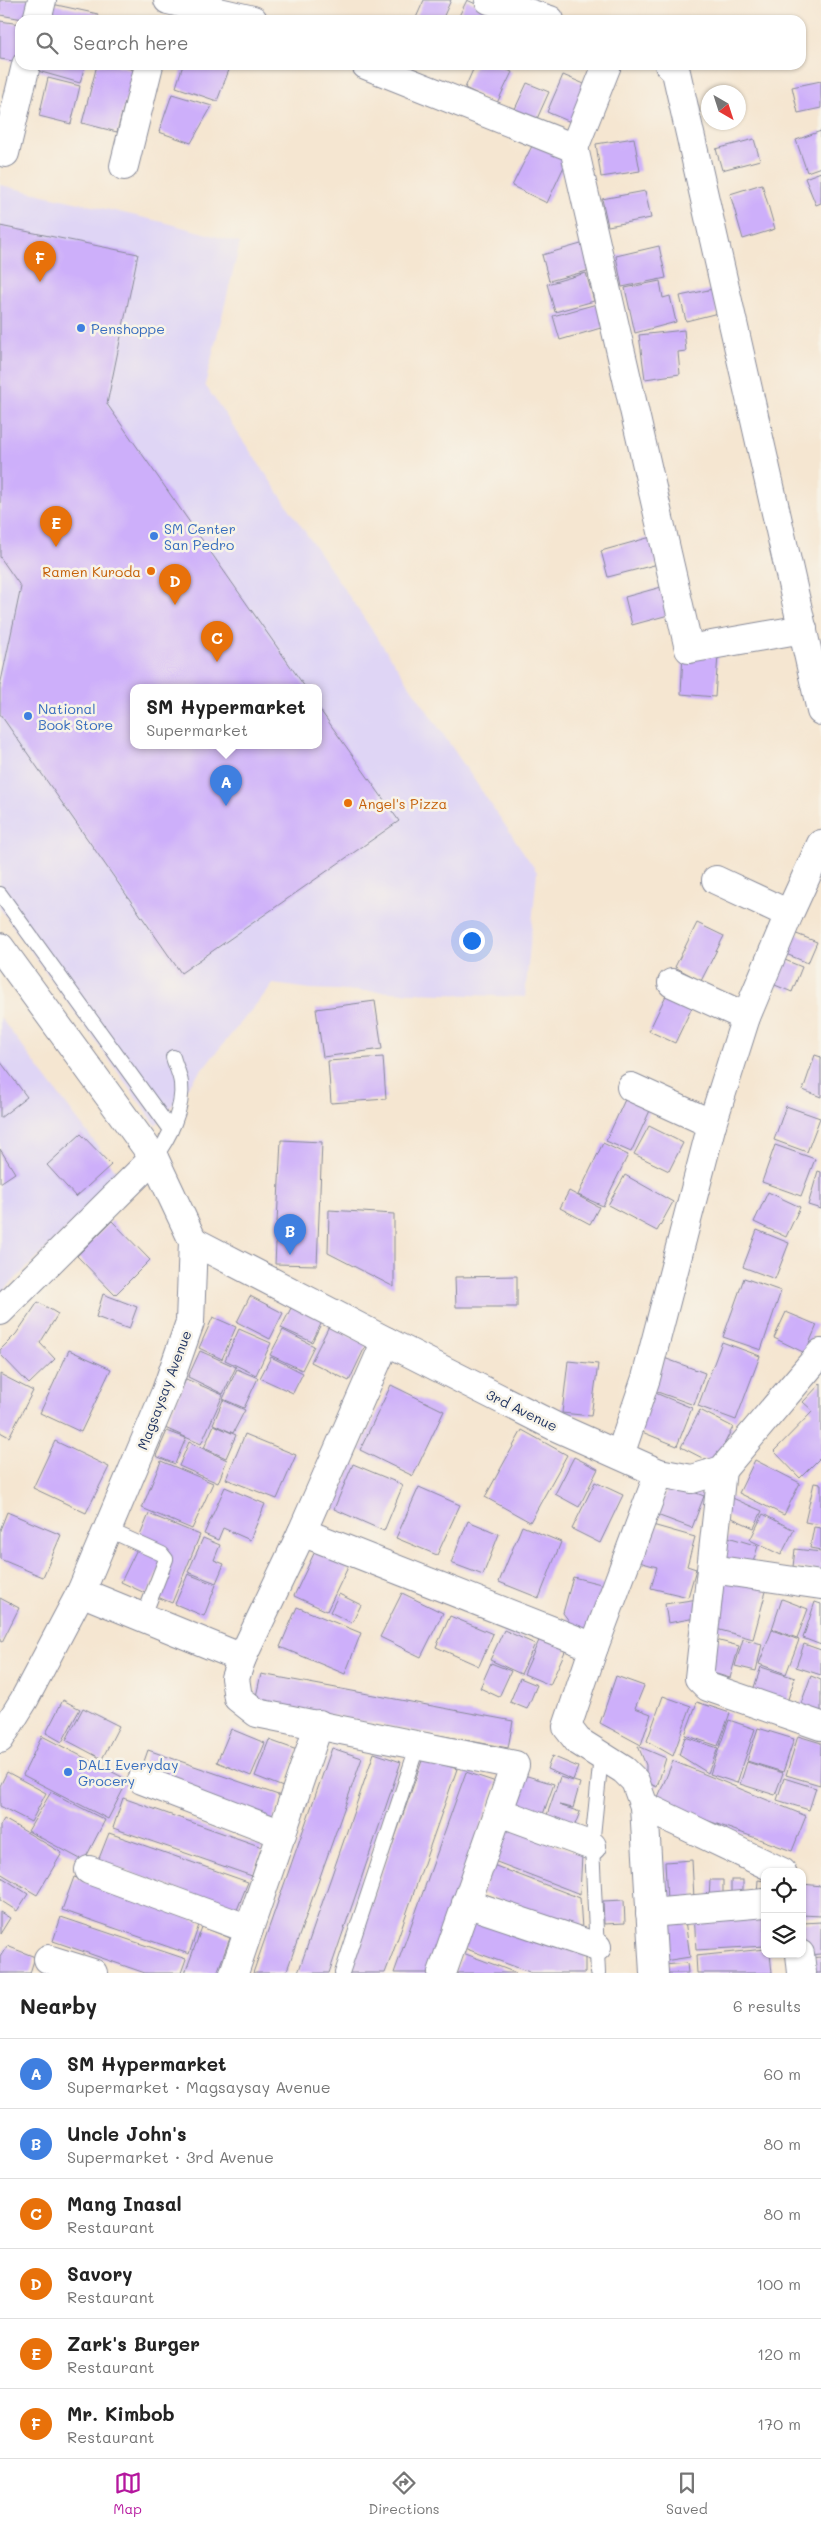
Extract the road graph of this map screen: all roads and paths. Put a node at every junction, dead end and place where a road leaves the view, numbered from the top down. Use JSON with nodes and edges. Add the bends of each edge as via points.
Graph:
{"nodes":[{"id":1,"x":42,"y":0,"type":"edge"},
{"id":2,"x":166,"y":0,"type":"edge"},
{"id":3,"x":489,"y":0,"type":"edge"},
{"id":4,"x":39,"y":15,"type":"edge"},
{"id":5,"x":162,"y":15,"type":"edge"},
{"id":6,"x":231,"y":15,"type":"edge"},
{"id":7,"x":535,"y":15,"type":"edge"},
{"id":8,"x":25,"y":70,"type":"edge"},
{"id":9,"x":148,"y":70,"type":"edge"},
{"id":10,"x":379,"y":70,"type":"edge"},
{"id":11,"x":605,"y":70,"type":"edge"},
{"id":12,"x":674,"y":70,"type":"edge"},
{"id":13,"x":574,"y":148,"type":"junction"},
{"id":14,"x":5,"y":153,"type":"dead end"},
{"id":15,"x":124,"y":166,"type":"dead end"},
{"id":16,"x":803,"y":629,"type":"junction"},
{"id":17,"x":821,"y":711,"type":"edge"},
{"id":18,"x":821,"y":844,"type":"edge"},
{"id":19,"x":716,"y":880,"type":"dead end"},
{"id":20,"x":0,"y":894,"type":"edge"},
{"id":21,"x":789,"y":914,"type":"junction"},
{"id":22,"x":0,"y":947,"type":"edge"},
{"id":23,"x":672,"y":983,"type":"dead end"},
{"id":24,"x":746,"y":1017,"type":"junction"},
{"id":25,"x":173,"y":1057,"type":"dead end"},
{"id":26,"x":631,"y":1088,"type":"dead end"},
{"id":27,"x":712,"y":1124,"type":"junction"},
{"id":28,"x":170,"y":1130,"type":"junction"},
{"id":29,"x":154,"y":1158,"type":"junction"},
{"id":30,"x":194,"y":1241,"type":"junction"},
{"id":31,"x":0,"y":1311,"type":"edge"},
{"id":32,"x":386,"y":1341,"type":"junction"},
{"id":33,"x":821,"y":1352,"type":"edge"},
{"id":34,"x":620,"y":1455,"type":"junction"},
{"id":35,"x":722,"y":1470,"type":"junction"},
{"id":36,"x":659,"y":1473,"type":"junction"},
{"id":37,"x":109,"y":1530,"type":"junction"},
{"id":38,"x":302,"y":1532,"type":"junction"},
{"id":39,"x":712,"y":1569,"type":"junction"},
{"id":40,"x":821,"y":1586,"type":"edge"},
{"id":41,"x":81,"y":1592,"type":"junction"},
{"id":42,"x":143,"y":1618,"type":"junction"},
{"id":43,"x":594,"y":1647,"type":"junction"},
{"id":44,"x":242,"y":1658,"type":"junction"},
{"id":45,"x":319,"y":1724,"type":"junction"},
{"id":46,"x":821,"y":1726,"type":"edge"},
{"id":47,"x":0,"y":1739,"type":"edge"},
{"id":48,"x":418,"y":1744,"type":"junction"},
{"id":49,"x":600,"y":1756,"type":"junction"},
{"id":50,"x":142,"y":1780,"type":"dead end"},
{"id":51,"x":644,"y":1806,"type":"junction"},
{"id":52,"x":499,"y":1812,"type":"junction"},
{"id":53,"x":282,"y":1834,"type":"junction"},
{"id":54,"x":592,"y":1846,"type":"junction"},
{"id":55,"x":774,"y":1868,"type":"edge"},
{"id":56,"x":89,"y":1870,"type":"dead end"},
{"id":57,"x":761,"y":1902,"type":"edge"},
{"id":58,"x":466,"y":1903,"type":"junction"},
{"id":59,"x":650,"y":1913,"type":"junction"},
{"id":60,"x":249,"y":1929,"type":"junction"},
{"id":61,"x":800,"y":1958,"type":"edge"},
{"id":62,"x":48,"y":1959,"type":"dead end"},
{"id":63,"x":597,"y":1960,"type":"edge"},
{"id":64,"x":93,"y":1973,"type":"edge"},
{"id":65,"x":234,"y":1973,"type":"edge"},
{"id":66,"x":342,"y":1973,"type":"edge"},
{"id":67,"x":442,"y":1973,"type":"edge"},
{"id":68,"x":654,"y":1973,"type":"edge"},
{"id":69,"x":802,"y":1973,"type":"edge"}],
"edges":[{"from":1,"to":4,"type":"street"},
{"from":2,"to":5,"type":"street"},
{"from":2,"to":6,"type":"street"},
{"from":3,"to":7,"type":"street"},
{"from":8,"to":14,"type":"street"},
{"from":9,"to":15,"type":"street"},
{"from":10,"to":13,"type":"street"},
{"from":11,"to":13,"type":"street"},
{"from":12,"to":16,"type":"street"},
{"from":13,"to":16,"type":"street","via":[[689,649]]},
{"from":16,"to":17,"type":"street"},
{"from":18,"to":21,"type":"street"},
{"from":19,"to":21,"type":"street"},
{"from":20,"to":28,"type":"lane"},
{"from":21,"to":24,"type":"street"},
{"from":22,"to":29,"type":"street","name":"Magsaysay Avenue"},
{"from":23,"to":24,"type":"street"},
{"from":24,"to":27,"type":"street"},
{"from":25,"to":28,"type":"lane","via":[[181,1083],[179,1106]]},
{"from":26,"to":27,"type":"street"},
{"from":27,"to":34,"type":"street","via":[[646,1378]]},
{"from":28,"to":29,"type":"lane"},
{"from":29,"to":30,"type":"street","name":"Magsaysay Avenue"},
{"from":29,"to":31,"type":"street"},
{"from":30,"to":32,"type":"street","name":"3rd Avenue"},
{"from":30,"to":37,"type":"street","name":"Magsaysay Avenue","via":[[190,1322],[166,1391]]},
{"from":32,"to":34,"type":"street","name":"3rd Avenue","via":[[556,1427]]},
{"from":32,"to":38,"type":"street"},
{"from":33,"to":35,"type":"street"},
{"from":34,"to":36,"type":"street","name":"3rd Avenue"},
{"from":35,"to":36,"type":"street","name":"3rd Avenue","via":[[692,1479]]},
{"from":35,"to":39,"type":"street"},
{"from":36,"to":43,"type":"street"},
{"from":37,"to":41,"type":"street","name":"Magsaysay Avenue"},
{"from":37,"to":42,"type":"lane","via":[[162,1554],[166,1559]]},
{"from":38,"to":43,"type":"street"},
{"from":38,"to":44,"type":"street"},
{"from":39,"to":40,"type":"street"},
{"from":39,"to":46,"type":"street","via":[[699,1678],[708,1687]]},
{"from":41,"to":42,"type":"street"},
{"from":41,"to":47,"type":"street","name":"Magsaysay Avenue"},
{"from":42,"to":44,"type":"street"},
{"from":43,"to":49,"type":"street","via":[[567,1727],[578,1741]]},
{"from":44,"to":45,"type":"street","via":[[235,1678],[238,1698],[257,1713]]},
{"from":45,"to":48,"type":"street"},
{"from":45,"to":53,"type":"street"},
{"from":48,"to":52,"type":"street","via":[[515,1765]]},
{"from":48,"to":66,"type":"lane"},
{"from":49,"to":51,"type":"street","via":[[624,1770],[635,1781]]},
{"from":49,"to":54,"type":"lane"},
{"from":50,"to":53,"type":"street"},
{"from":51,"to":55,"type":"street"},
{"from":51,"to":59,"type":"street"},
{"from":52,"to":54,"type":"street"},
{"from":52,"to":58,"type":"street"},
{"from":53,"to":60,"type":"street"},
{"from":54,"to":63,"type":"lane"},
{"from":56,"to":60,"type":"street"},
{"from":57,"to":59,"type":"street"},
{"from":58,"to":63,"type":"street"},
{"from":58,"to":67,"type":"street"},
{"from":59,"to":68,"type":"street"},
{"from":60,"to":65,"type":"street"},
{"from":61,"to":69,"type":"street"},
{"from":62,"to":64,"type":"street"}]}
